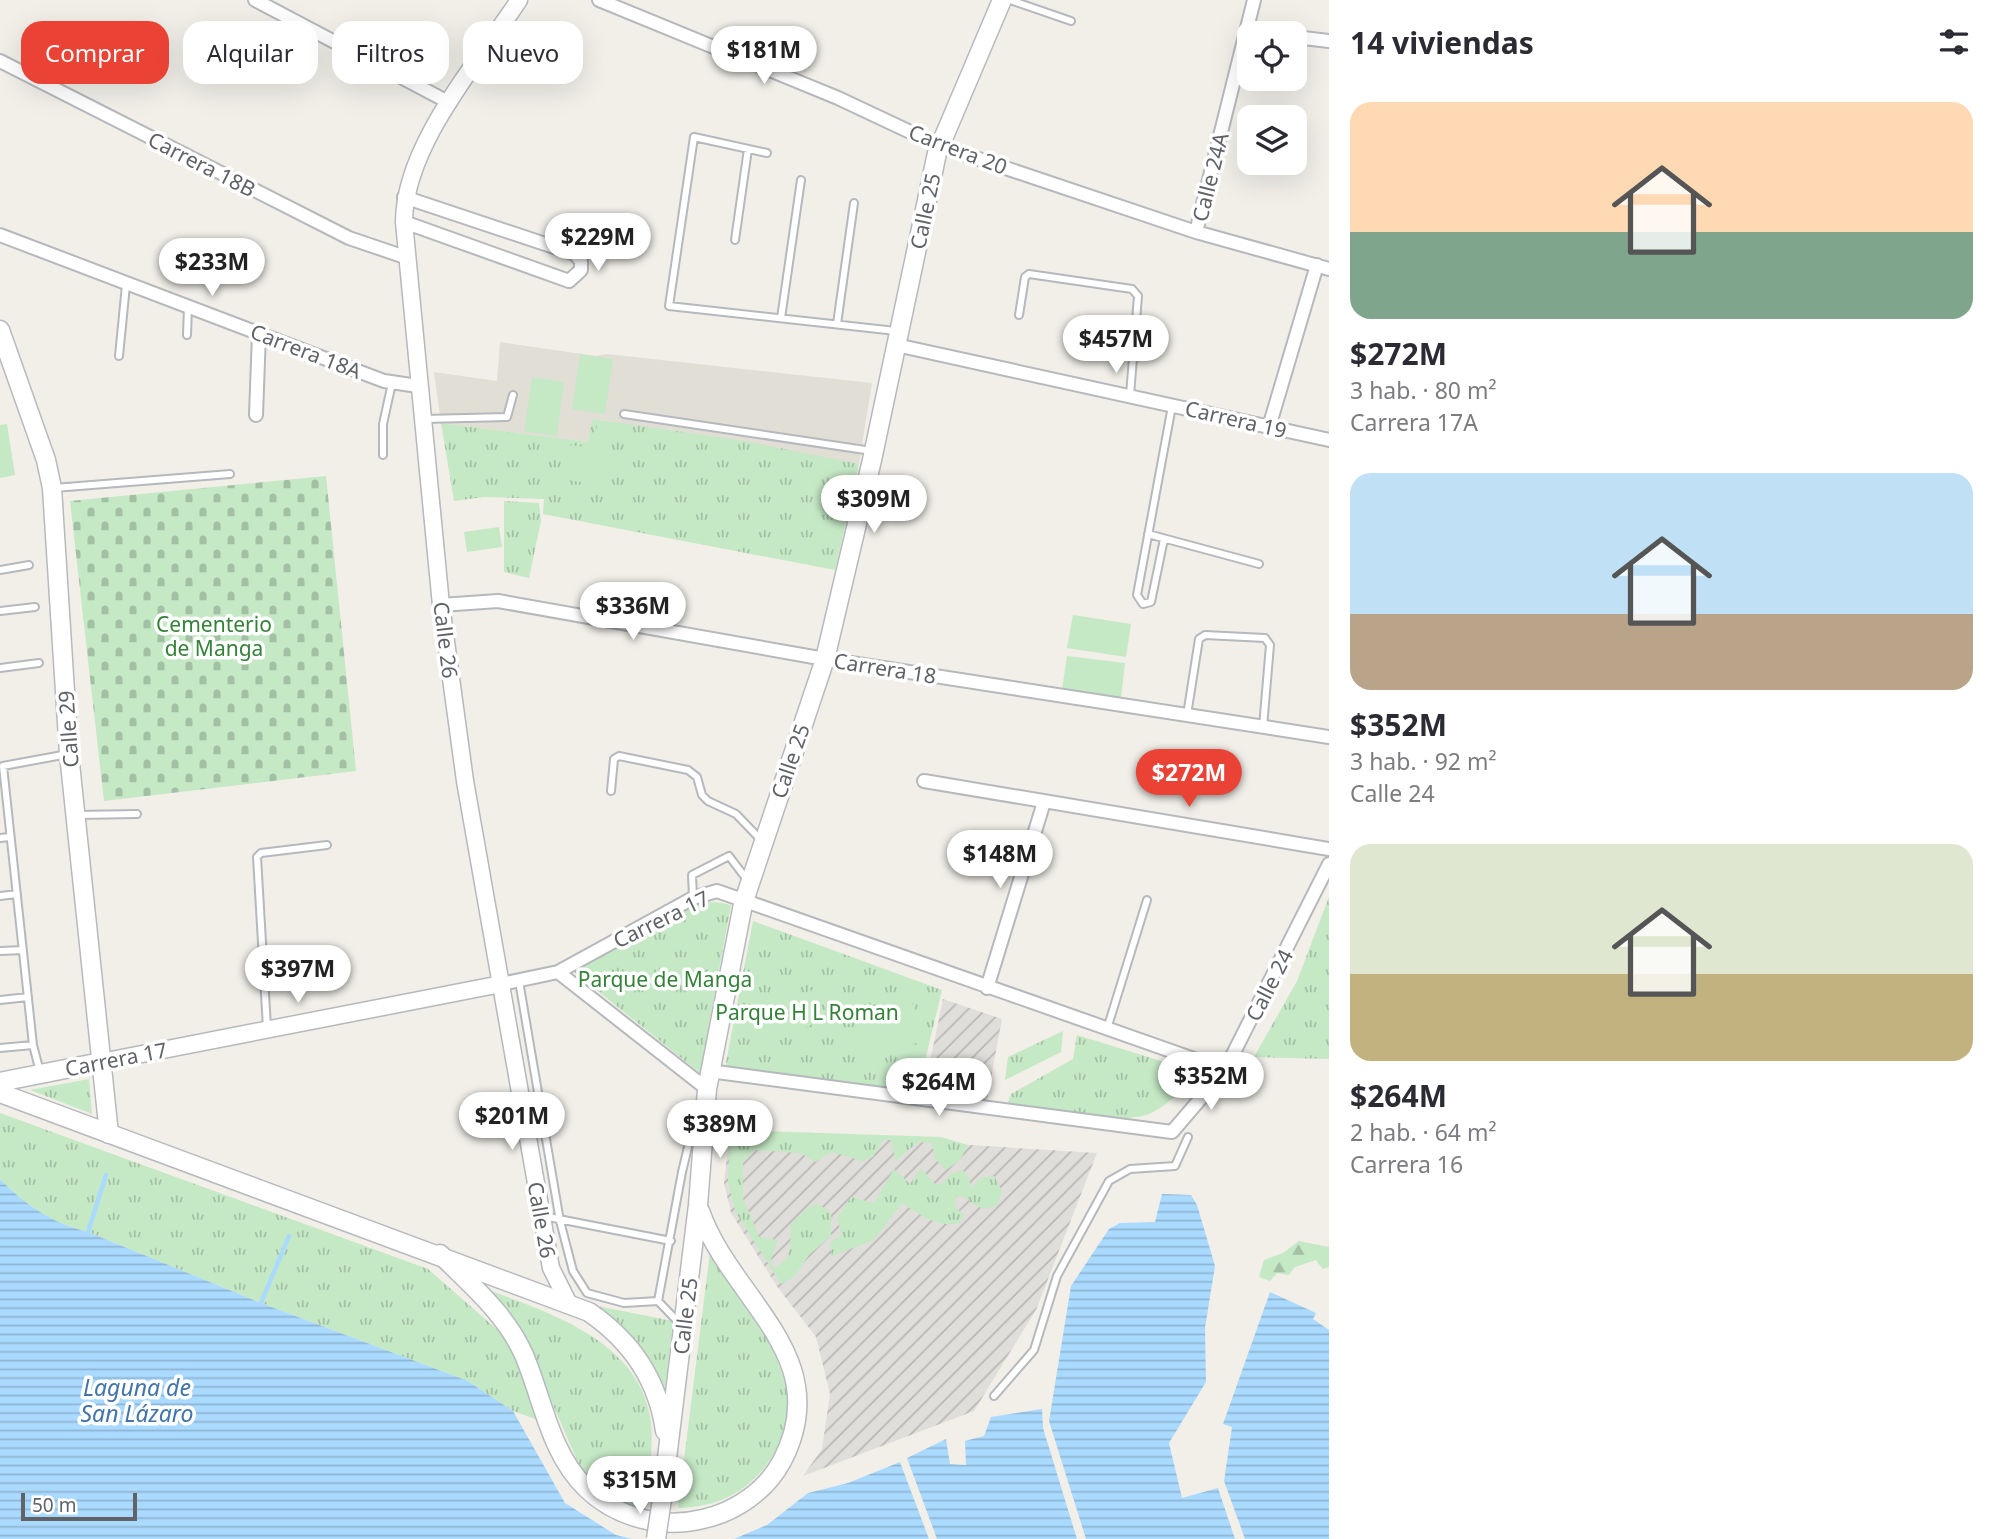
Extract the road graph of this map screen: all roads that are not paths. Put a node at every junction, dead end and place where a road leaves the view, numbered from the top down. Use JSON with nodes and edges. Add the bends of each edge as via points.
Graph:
{"nodes":[{"id":1,"x":255,"y":0,"type":"edge"},
{"id":2,"x":519,"y":0,"type":"edge"},
{"id":3,"x":599,"y":0,"type":"edge"},
{"id":4,"x":1002,"y":0,"type":"edge"},
{"id":5,"x":1010,"y":0,"type":"edge"},
{"id":6,"x":1254,"y":0,"type":"edge"},
{"id":7,"x":1071,"y":21,"type":"dead end"},
{"id":8,"x":1250,"y":21,"type":"edge"},
{"id":9,"x":1307,"y":38,"type":"edge"},
{"id":10,"x":1329,"y":41,"type":"edge"},
{"id":11,"x":0,"y":61,"type":"edge"},
{"id":12,"x":1237,"y":74,"type":"edge"},
{"id":13,"x":450,"y":103,"type":"junction"},
{"id":14,"x":940,"y":146,"type":"junction"},
{"id":15,"x":748,"y":149,"type":"junction"},
{"id":16,"x":767,"y":153,"type":"dead end"},
{"id":17,"x":801,"y":180,"type":"dead end"},
{"id":18,"x":404,"y":197,"type":"junction"},
{"id":19,"x":854,"y":203,"type":"dead end"},
{"id":20,"x":404,"y":222,"type":"junction"},
{"id":21,"x":1196,"y":232,"type":"junction"},
{"id":22,"x":0,"y":235,"type":"edge"},
{"id":23,"x":735,"y":240,"type":"dead end"},
{"id":24,"x":408,"y":258,"type":"junction"},
{"id":25,"x":1323,"y":267,"type":"edge"},
{"id":26,"x":126,"y":285,"type":"junction"},
{"id":27,"x":188,"y":307,"type":"junction"},
{"id":28,"x":1019,"y":315,"type":"dead end"},
{"id":29,"x":780,"y":318,"type":"junction"},
{"id":30,"x":837,"y":324,"type":"junction"},
{"id":31,"x":0,"y":330,"type":"edge"},
{"id":32,"x":259,"y":333,"type":"junction"},
{"id":33,"x":187,"y":335,"type":"dead end"},
{"id":34,"x":897,"y":338,"type":"junction"},
{"id":35,"x":119,"y":356,"type":"dead end"},
{"id":36,"x":392,"y":383,"type":"junction"},
{"id":37,"x":418,"y":386,"type":"junction"},
{"id":38,"x":513,"y":395,"type":"dead end"},
{"id":39,"x":1130,"y":395,"type":"junction"},
{"id":40,"x":1172,"y":405,"type":"junction"},
{"id":41,"x":624,"y":414,"type":"dead end"},
{"id":42,"x":256,"y":415,"type":"dead end"},
{"id":43,"x":422,"y":419,"type":"junction"},
{"id":44,"x":1269,"y":427,"type":"junction"},
{"id":45,"x":1329,"y":440,"type":"edge"},
{"id":46,"x":874,"y":451,"type":"junction"},
{"id":47,"x":383,"y":455,"type":"dead end"},
{"id":48,"x":230,"y":474,"type":"dead end"},
{"id":49,"x":52,"y":488,"type":"junction"},
{"id":50,"x":1148,"y":534,"type":"junction"},
{"id":51,"x":1164,"y":539,"type":"junction"},
{"id":52,"x":1259,"y":564,"type":"dead end"},
{"id":53,"x":29,"y":565,"type":"dead end"},
{"id":54,"x":0,"y":570,"type":"edge"},
{"id":55,"x":442,"y":606,"type":"junction"},
{"id":56,"x":35,"y":607,"type":"dead end"},
{"id":57,"x":0,"y":611,"type":"edge"},
{"id":58,"x":825,"y":659,"type":"junction"},
{"id":59,"x":39,"y":663,"type":"dead end"},
{"id":60,"x":0,"y":667,"type":"edge"},
{"id":61,"x":1187,"y":715,"type":"junction"},
{"id":62,"x":1264,"y":727,"type":"junction"},
{"id":63,"x":1329,"y":737,"type":"edge"},
{"id":64,"x":69,"y":754,"type":"junction"},
{"id":65,"x":2,"y":766,"type":"edge"},
{"id":66,"x":924,"y":781,"type":"dead end"},
{"id":67,"x":611,"y":791,"type":"dead end"},
{"id":68,"x":1044,"y":802,"type":"junction"},
{"id":69,"x":137,"y":814,"type":"dead end"},
{"id":70,"x":75,"y":815,"type":"junction"},
{"id":71,"x":10,"y":837,"type":"junction"},
{"id":72,"x":0,"y":838,"type":"edge"},
{"id":73,"x":763,"y":841,"type":"junction"},
{"id":74,"x":327,"y":845,"type":"dead end"},
{"id":75,"x":1329,"y":849,"type":"edge"},
{"id":76,"x":1329,"y":864,"type":"edge"},
{"id":77,"x":750,"y":883,"type":"junction"},
{"id":78,"x":18,"y":894,"type":"junction"},
{"id":79,"x":0,"y":896,"type":"edge"},
{"id":80,"x":693,"y":898,"type":"junction"},
{"id":81,"x":1147,"y":900,"type":"dead end"},
{"id":82,"x":744,"y":901,"type":"junction"},
{"id":83,"x":23,"y":950,"type":"junction"},
{"id":84,"x":0,"y":951,"type":"edge"},
{"id":85,"x":558,"y":972,"type":"junction"},
{"id":86,"x":519,"y":981,"type":"junction"},
{"id":87,"x":500,"y":984,"type":"junction"},
{"id":88,"x":987,"y":988,"type":"junction"},
{"id":89,"x":28,"y":997,"type":"junction"},
{"id":90,"x":0,"y":1000,"type":"edge"},
{"id":91,"x":1107,"y":1029,"type":"junction"},
{"id":92,"x":267,"y":1030,"type":"junction"},
{"id":93,"x":33,"y":1045,"type":"junction"},
{"id":94,"x":0,"y":1048,"type":"edge"},
{"id":95,"x":101,"y":1062,"type":"junction"},
{"id":96,"x":1225,"y":1070,"type":"junction"},
{"id":97,"x":709,"y":1071,"type":"junction"},
{"id":98,"x":41,"y":1074,"type":"junction"},
{"id":99,"x":0,"y":1082,"type":"edge"},
{"id":100,"x":707,"y":1089,"type":"junction"},
{"id":101,"x":0,"y":1093,"type":"edge"},
{"id":102,"x":704,"y":1113,"type":"junction"},
{"id":103,"x":109,"y":1134,"type":"junction"},
{"id":104,"x":1188,"y":1137,"type":"dead end"},
{"id":105,"x":678,"y":1199,"type":"junction"},
{"id":106,"x":698,"y":1202,"type":"junction"},
{"id":107,"x":542,"y":1216,"type":"junction"},
{"id":108,"x":560,"y":1221,"type":"junction"},
{"id":109,"x":671,"y":1241,"type":"junction"},
{"id":110,"x":440,"y":1254,"type":"junction"},
{"id":111,"x":658,"y":1301,"type":"junction"},
{"id":112,"x":568,"y":1302,"type":"junction"},
{"id":113,"x":684,"y":1328,"type":"junction"},
{"id":114,"x":994,"y":1396,"type":"dead end"},
{"id":115,"x":667,"y":1448,"type":"junction"},
{"id":116,"x":656,"y":1539,"type":"edge"}],
"edges":[{"from":1,"to":13,"type":"street"},
{"from":2,"to":13,"type":"street","name":"Calle 26"},
{"from":3,"to":14,"type":"street","name":"Carrera 20","via":[[838,98]]},
{"from":4,"to":14,"type":"main road","name":"Calle 25"},
{"from":5,"to":7,"type":"lane"},
{"from":6,"to":8,"type":"street","name":"Calle 24A"},
{"from":9,"to":10,"type":"street"},
{"from":11,"to":24,"type":"street","name":"Carrera 18B","via":[[349,238]]},
{"from":12,"to":21,"type":"street","name":"Calle 24A"},
{"from":13,"to":18,"type":"street","name":"Calle 26","via":[[420,154]]},
{"from":14,"to":21,"type":"street","name":"Carrera 20"},
{"from":14,"to":34,"type":"main road","name":"Calle 25"},
{"from":15,"to":16,"type":"lane"},
{"from":15,"to":23,"type":"lane"},
{"from":15,"to":29,"type":"lane","via":[[694,137],[669,306]]},
{"from":17,"to":29,"type":"lane"},
{"from":18,"to":20,"type":"street","name":"Calle 26"},
{"from":18,"to":20,"type":"street","via":[[575,254],[581,270],[569,281]]},
{"from":19,"to":30,"type":"lane"},
{"from":20,"to":24,"type":"street","name":"Calle 26"},
{"from":21,"to":25,"type":"street","name":"Carrera 20"},
{"from":22,"to":26,"type":"street","name":"Carrera 18A"},
{"from":24,"to":37,"type":"street","name":"Calle 26"},
{"from":25,"to":44,"type":"street"},
{"from":26,"to":27,"type":"street","name":"Carrera 18A"},
{"from":26,"to":35,"type":"lane"},
{"from":27,"to":32,"type":"street","name":"Carrera 18A"},
{"from":27,"to":33,"type":"lane"},
{"from":28,"to":39,"type":"lane","via":[[1029,274],[1132,289],[1138,296]]},
{"from":29,"to":30,"type":"lane"},
{"from":30,"to":34,"type":"lane"},
{"from":31,"to":49,"type":"main road","name":"Calle 29"},
{"from":32,"to":36,"type":"street","name":"Carrera 18A"},
{"from":32,"to":42,"type":"street"},
{"from":34,"to":39,"type":"street","name":"Carrera 19"},
{"from":34,"to":46,"type":"main road","name":"Calle 25"},
{"from":36,"to":37,"type":"street","name":"Carrera 18A"},
{"from":36,"to":47,"type":"lane","via":[[383,424]]},
{"from":37,"to":43,"type":"street","name":"Calle 26"},
{"from":38,"to":43,"type":"lane","via":[[507,417]]},
{"from":39,"to":40,"type":"street","name":"Carrera 19"},
{"from":40,"to":44,"type":"street","name":"Carrera 19"},
{"from":40,"to":50,"type":"lane"},
{"from":41,"to":46,"type":"lane"},
{"from":43,"to":55,"type":"street","name":"Calle 26"},
{"from":44,"to":45,"type":"street","name":"Carrera 19"},
{"from":46,"to":58,"type":"main road","name":"Calle 25"},
{"from":48,"to":49,"type":"lane"},
{"from":49,"to":64,"type":"main road","name":"Calle 29"},
{"from":50,"to":51,"type":"lane"},
{"from":50,"to":51,"type":"lane","via":[[1137,595],[1143,604],[1151,602]]},
{"from":51,"to":52,"type":"lane"},
{"from":53,"to":54,"type":"lane"},
{"from":55,"to":58,"type":"street","name":"Carrera 18","via":[[498,601]]},
{"from":55,"to":87,"type":"street","name":"Calle 26","via":[[465,782]]},
{"from":56,"to":57,"type":"lane"},
{"from":58,"to":61,"type":"street","name":"Carrera 18"},
{"from":58,"to":73,"type":"main road","name":"Calle 25"},
{"from":59,"to":60,"type":"lane"},
{"from":61,"to":62,"type":"street","name":"Carrera 18"},
{"from":61,"to":62,"type":"lane","via":[[1199,639],[1205,635],[1265,638],[1270,645]]},
{"from":62,"to":63,"type":"street","name":"Carrera 18"},
{"from":64,"to":65,"type":"lane"},
{"from":64,"to":70,"type":"main road","name":"Calle 29"},
{"from":65,"to":71,"type":"lane"},
{"from":66,"to":68,"type":"street"},
{"from":67,"to":73,"type":"lane","via":[[614,759],[619,756],[688,770],[697,777],[708,801],[736,814]]},
{"from":68,"to":75,"type":"street"},
{"from":68,"to":88,"type":"street"},
{"from":69,"to":70,"type":"lane"},
{"from":70,"to":95,"type":"main road","name":"Calle 29"},
{"from":71,"to":72,"type":"lane"},
{"from":71,"to":78,"type":"lane"},
{"from":73,"to":77,"type":"main road","name":"Calle 25"},
{"from":74,"to":92,"type":"lane","via":[[257,857]]},
{"from":76,"to":96,"type":"street","name":"Calle 24"},
{"from":77,"to":80,"type":"lane","via":[[729,856],[692,875]]},
{"from":77,"to":82,"type":"main road","name":"Calle 25"},
{"from":78,"to":79,"type":"lane"},
{"from":78,"to":83,"type":"lane"},
{"from":80,"to":82,"type":"street","name":"Carrera 17","via":[[717,891]]},
{"from":80,"to":85,"type":"street","name":"Carrera 17"},
{"from":81,"to":91,"type":"lane"},
{"from":82,"to":88,"type":"street","name":"Carrera 17"},
{"from":82,"to":97,"type":"main road","name":"Calle 25"},
{"from":83,"to":84,"type":"lane"},
{"from":83,"to":89,"type":"lane"},
{"from":85,"to":86,"type":"street","name":"Carrera 17"},
{"from":85,"to":100,"type":"street"},
{"from":86,"to":87,"type":"street","name":"Carrera 17"},
{"from":86,"to":108,"type":"lane"},
{"from":87,"to":92,"type":"street","name":"Carrera 17"},
{"from":87,"to":107,"type":"street","name":"Calle 26"},
{"from":88,"to":91,"type":"street","name":"Carrera 17"},
{"from":89,"to":90,"type":"lane"},
{"from":89,"to":93,"type":"lane"},
{"from":91,"to":96,"type":"street","name":"Carrera 17"},
{"from":92,"to":95,"type":"street","name":"Carrera 17"},
{"from":93,"to":94,"type":"lane"},
{"from":93,"to":98,"type":"lane"},
{"from":95,"to":98,"type":"main road","name":"Carrera 17"},
{"from":95,"to":103,"type":"main road","name":"Calle 29"},
{"from":96,"to":97,"type":"street","name":"Calle 24","via":[[1172,1132]]},
{"from":97,"to":100,"type":"main road","name":"Calle 25"},
{"from":98,"to":99,"type":"main road","name":"Carrera 17"},
{"from":100,"to":102,"type":"main road","name":"Calle 25"},
{"from":101,"to":103,"type":"main road"},
{"from":102,"to":105,"type":"lane","via":[[693,1126]]},
{"from":102,"to":106,"type":"main road","name":"Calle 25"},
{"from":103,"to":110,"type":"main road"},
{"from":104,"to":114,"type":"lane","via":[[1175,1166],[1130,1169],[1109,1181],[1057,1276],[1034,1350]]},
{"from":105,"to":106,"type":"lane"},
{"from":105,"to":109,"type":"lane"},
{"from":106,"to":110,"type":"main road","via":[[715,1247],[789,1358],[797,1402],[788,1450],[765,1484],[734,1508],[691,1522],[633,1517],[587,1489],[562,1458],[511,1331]]},
{"from":106,"to":113,"type":"main road","name":"Calle 25"},
{"from":107,"to":108,"type":"lane"},
{"from":107,"to":112,"type":"street","name":"Calle 26","via":[[551,1268]]},
{"from":108,"to":109,"type":"lane"},
{"from":108,"to":111,"type":"lane","via":[[573,1271],[587,1293],[624,1303]]},
{"from":109,"to":111,"type":"lane"},
{"from":110,"to":112,"type":"main road"},
{"from":111,"to":113,"type":"lane"},
{"from":112,"to":115,"type":"main road","via":[[608,1326],[639,1360],[659,1402]]},
{"from":113,"to":115,"type":"main road","name":"Calle 25"},
{"from":115,"to":116,"type":"main road","name":"Calle 25","bridge":true}]}
